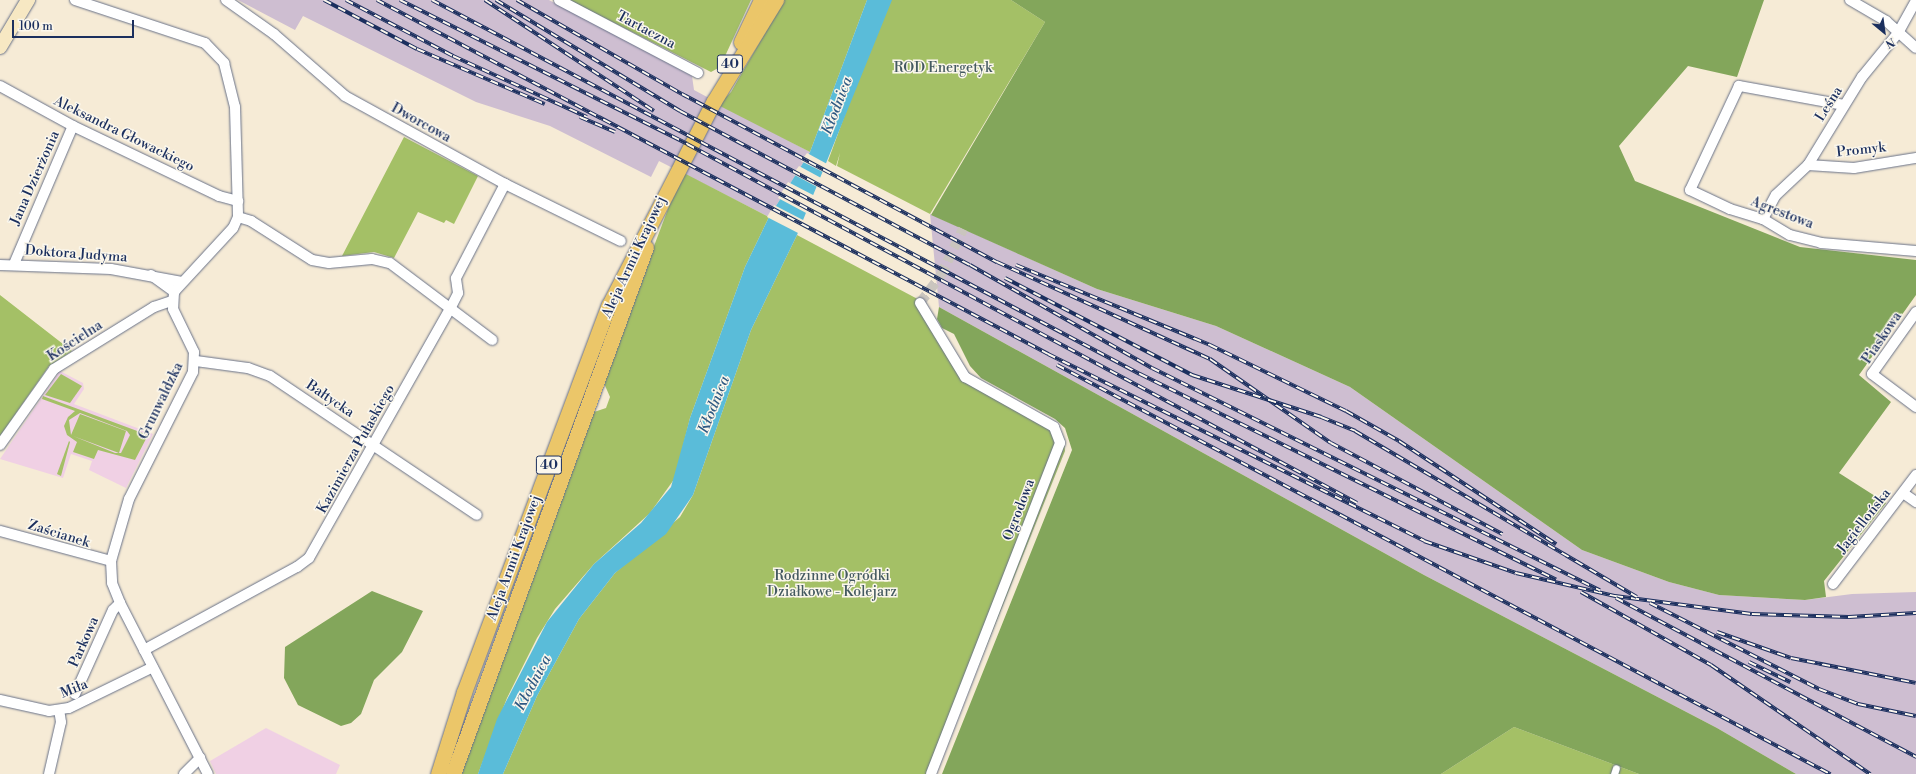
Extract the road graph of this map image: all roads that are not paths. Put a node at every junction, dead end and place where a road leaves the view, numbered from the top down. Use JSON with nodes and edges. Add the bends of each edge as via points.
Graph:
{"nodes":[{"id":1,"x":19,"y":0,"type":"edge"},
{"id":2,"x":28,"y":0,"type":"edge"},
{"id":3,"x":75,"y":0,"type":"edge"},
{"id":4,"x":226,"y":0,"type":"edge"},
{"id":5,"x":559,"y":0,"type":"edge"},
{"id":6,"x":761,"y":0,"type":"edge"},
{"id":7,"x":776,"y":0,"type":"edge"},
{"id":8,"x":1850,"y":0,"type":"edge"},
{"id":9,"x":1916,"y":1,"type":"edge"},
{"id":10,"x":1898,"y":33,"type":"junction"},
{"id":11,"x":0,"y":34,"type":"edge"},
{"id":12,"x":0,"y":47,"type":"edge"},
{"id":13,"x":1916,"y":48,"type":"edge"},
{"id":14,"x":698,"y":73,"type":"dead end"},
{"id":15,"x":0,"y":86,"type":"edge"},
{"id":16,"x":714,"y":101,"type":"junction"},
{"id":17,"x":1844,"y":105,"type":"junction"},
{"id":18,"x":73,"y":126,"type":"junction"},
{"id":19,"x":1916,"y":158,"type":"edge"},
{"id":20,"x":1808,"y":165,"type":"junction"},
{"id":21,"x":677,"y":169,"type":"junction"},
{"id":22,"x":505,"y":184,"type":"junction"},
{"id":23,"x":238,"y":201,"type":"junction"},
{"id":24,"x":238,"y":217,"type":"junction"},
{"id":25,"x":1762,"y":219,"type":"junction"},
{"id":26,"x":621,"y":241,"type":"dead end"},
{"id":27,"x":1916,"y":251,"type":"edge"},
{"id":28,"x":14,"y":264,"type":"junction"},
{"id":29,"x":0,"y":265,"type":"edge"},
{"id":30,"x":150,"y":274,"type":"junction"},
{"id":31,"x":182,"y":282,"type":"junction"},
{"id":32,"x":172,"y":297,"type":"junction"},
{"id":33,"x":921,"y":307,"type":"dead end"},
{"id":34,"x":450,"y":309,"type":"junction"},
{"id":35,"x":1916,"y":312,"type":"edge"},
{"id":36,"x":492,"y":340,"type":"dead end"},
{"id":37,"x":196,"y":361,"type":"junction"},
{"id":38,"x":1916,"y":407,"type":"edge"},
{"id":39,"x":374,"y":445,"type":"junction"},
{"id":40,"x":0,"y":446,"type":"edge"},
{"id":41,"x":1916,"y":475,"type":"edge"},
{"id":42,"x":1903,"y":493,"type":"junction"},
{"id":43,"x":1916,"y":502,"type":"edge"},
{"id":44,"x":477,"y":515,"type":"dead end"},
{"id":45,"x":0,"y":531,"type":"edge"},
{"id":46,"x":110,"y":562,"type":"junction"},
{"id":47,"x":1833,"y":584,"type":"dead end"},
{"id":48,"x":120,"y":603,"type":"junction"},
{"id":49,"x":144,"y":650,"type":"junction"},
{"id":50,"x":153,"y":666,"type":"junction"},
{"id":51,"x":75,"y":694,"type":"dead end"},
{"id":52,"x":0,"y":700,"type":"edge"},
{"id":53,"x":59,"y":710,"type":"junction"},
{"id":54,"x":200,"y":758,"type":"junction"},
{"id":55,"x":49,"y":774,"type":"edge"},
{"id":56,"x":184,"y":774,"type":"edge"},
{"id":57,"x":208,"y":774,"type":"edge"},
{"id":58,"x":438,"y":774,"type":"edge"},
{"id":59,"x":453,"y":774,"type":"edge"},
{"id":60,"x":931,"y":774,"type":"edge"}],
"edges":[{"from":1,"to":11,"type":"main road"},
{"from":2,"to":12,"type":"main road"},
{"from":3,"to":23,"type":"street","via":[[205,43],[214,50],[228,74],[235,107]]},
{"from":4,"to":22,"type":"street","name":"Dworcowa","via":[[274,34],[345,96]]},
{"from":5,"to":14,"type":"street","name":"Tartaczna"},
{"from":6,"to":16,"type":"main road","name":"Aleja Armii Krajowej","number":"40"},
{"from":7,"to":16,"type":"main road","name":"Aleja Armii Krajowej","number":"40"},
{"from":8,"to":10,"type":"street","via":[[1886,21]]},
{"from":9,"to":10,"type":"street","name":"Leśna"},
{"from":10,"to":13,"type":"street"},
{"from":10,"to":17,"type":"street","name":"Leśna"},
{"from":15,"to":18,"type":"street","name":"Aleksandra Głowackiego"},
{"from":16,"to":21,"type":"main road","name":"Aleja Armii Krajowej","number":"40"},
{"from":17,"to":20,"type":"street","name":"Leśna"},
{"from":17,"to":25,"type":"street","name":"Agrestowa","via":[[1739,86],[1690,190],[1730,209]]},
{"from":18,"to":23,"type":"street","name":"Aleksandra Głowackiego","via":[[219,196]]},
{"from":18,"to":28,"type":"street","name":"Jana Dzierżonia"},
{"from":19,"to":20,"type":"street","name":"Promyk","via":[[1854,168]]},
{"from":20,"to":25,"type":"street","name":"Leśna","via":[[1776,195]]},
{"from":21,"to":58,"type":"main road","name":"Aleja Armii Krajowej","number":"40","via":[[609,305],[464,692]]},
{"from":21,"to":59,"type":"main road","name":"Aleja Armii Krajowej","number":"40","via":[[524,574]]},
{"from":22,"to":26,"type":"street","name":"Dworcowa"},
{"from":22,"to":34,"type":"street","name":"Kazimierza Pułaskiego","via":[[456,278],[458,293]]},
{"from":23,"to":24,"type":"street"},
{"from":24,"to":31,"type":"street","via":[[233,228]]},
{"from":24,"to":34,"type":"street","via":[[250,221],[312,260],[329,263],[372,259],[390,263]]},
{"from":25,"to":27,"type":"street","name":"Agrestowa","via":[[1790,235],[1821,243]]},
{"from":28,"to":29,"type":"street","name":"Doktora Judyma"},
{"from":28,"to":30,"type":"street","name":"Doktora Judyma","via":[[53,264]]},
{"from":30,"to":31,"type":"street","name":"Doktora Judyma"},
{"from":30,"to":32,"type":"street"},
{"from":31,"to":32,"type":"street"},
{"from":32,"to":37,"type":"street","name":"Grunwaldzka"},
{"from":32,"to":40,"type":"street","name":"Kościelna","via":[[54,370]]},
{"from":33,"to":60,"type":"street","name":"Ogrodowa","via":[[966,377],[1054,426],[1060,444]]},
{"from":34,"to":36,"type":"street"},
{"from":34,"to":39,"type":"street","name":"Kazimierza Pułaskiego"},
{"from":35,"to":38,"type":"street","name":"Piaskowa","via":[[1872,374]]},
{"from":37,"to":39,"type":"street","name":"Bałtycka","via":[[248,368],[270,376]]},
{"from":37,"to":46,"type":"street","name":"Grunwaldzka","via":[[188,383],[128,499]]},
{"from":39,"to":44,"type":"street","name":"Bałtycka"},
{"from":39,"to":49,"type":"street","name":"Kazimierza Pułaskiego","via":[[320,542],[304,563]]},
{"from":41,"to":42,"type":"street","name":"Jagiellońska"},
{"from":42,"to":43,"type":"street"},
{"from":42,"to":47,"type":"street","name":"Jagiellońska"},
{"from":45,"to":46,"type":"street","name":"Zaścianek"},
{"from":46,"to":48,"type":"street","name":"Grunwaldzka","via":[[112,582]]},
{"from":48,"to":49,"type":"street","name":"Grunwaldzka"},
{"from":48,"to":51,"type":"street","name":"Parkowa","via":[[113,610]]},
{"from":49,"to":50,"type":"street","name":"Grunwaldzka"},
{"from":50,"to":53,"type":"street","name":"Miła","via":[[80,704]]},
{"from":50,"to":54,"type":"street","name":"Grunwaldzka"},
{"from":52,"to":53,"type":"street","name":"Miła"},
{"from":53,"to":55,"type":"street","via":[[61,722]]},
{"from":54,"to":56,"type":"street"},
{"from":54,"to":57,"type":"street","name":"Grunwaldzka"}]}
